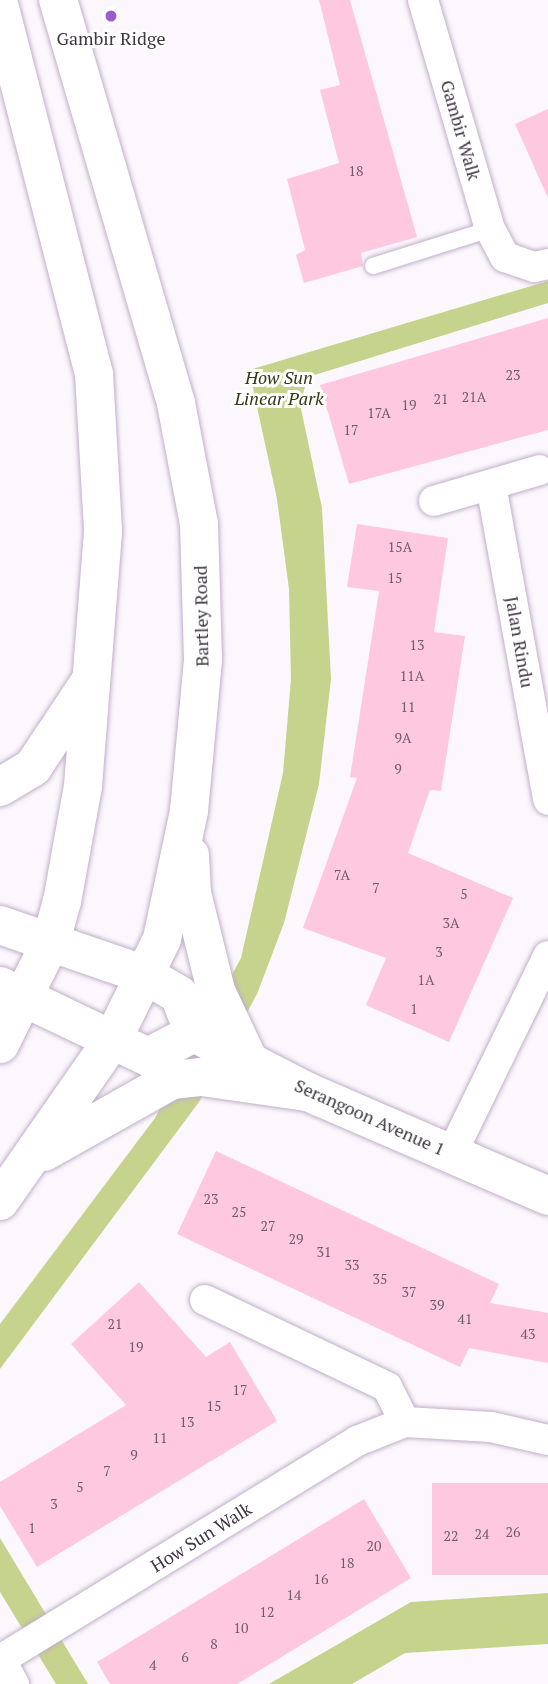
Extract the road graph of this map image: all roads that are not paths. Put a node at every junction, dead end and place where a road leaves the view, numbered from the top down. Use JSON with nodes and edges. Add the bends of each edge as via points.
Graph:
{"nodes":[{"id":1,"x":58,"y":0,"type":"edge"},
{"id":2,"x":424,"y":0,"type":"edge"},
{"id":3,"x":0,"y":8,"type":"edge"},
{"id":4,"x":490,"y":229,"type":"junction"},
{"id":5,"x":548,"y":264,"type":"edge"},
{"id":6,"x":373,"y":266,"type":"dead end"},
{"id":7,"x":540,"y":470,"type":"dead end"},
{"id":8,"x":491,"y":485,"type":"junction"},
{"id":9,"x":434,"y":501,"type":"dead end"},
{"id":10,"x":94,"y":676,"type":"junction"},
{"id":11,"x":0,"y":787,"type":"edge"},
{"id":12,"x":548,"y":800,"type":"edge"},
{"id":13,"x":189,"y":811,"type":"junction"},
{"id":14,"x":0,"y":925,"type":"edge"},
{"id":15,"x":51,"y":941,"type":"junction"},
{"id":16,"x":548,"y":956,"type":"edge"},
{"id":17,"x":145,"y":975,"type":"junction"},
{"id":18,"x":13,"y":992,"type":"edge"},
{"id":19,"x":194,"y":1034,"type":"junction"},
{"id":20,"x":113,"y":1039,"type":"junction"},
{"id":21,"x":0,"y":1044,"type":"edge"},
{"id":22,"x":249,"y":1061,"type":"junction"},
{"id":23,"x":308,"y":1092,"type":"junction"},
{"id":24,"x":452,"y":1153,"type":"junction"},
{"id":25,"x":27,"y":1163,"type":"junction"},
{"id":26,"x":548,"y":1196,"type":"edge"},
{"id":27,"x":0,"y":1202,"type":"edge"},
{"id":28,"x":205,"y":1300,"type":"dead end"},
{"id":29,"x":405,"y":1422,"type":"junction"},
{"id":30,"x":548,"y":1440,"type":"edge"},
{"id":31,"x":0,"y":1660,"type":"edge"},
{"id":32,"x":15,"y":1684,"type":"edge"}],
"edges":[{"from":1,"to":13,"type":"main road","name":"Bartley Road","via":[[169,376],[199,524],[203,659]]},
{"from":2,"to":4,"type":"street","name":"Gambir Walk"},
{"from":3,"to":10,"type":"main road","via":[[93,374],[103,532]]},
{"from":4,"to":5,"type":"street","name":"Gambir Walk","via":[[505,257],[534,267]]},
{"from":4,"to":6,"type":"lane"},
{"from":7,"to":8,"type":"street"},
{"from":8,"to":9,"type":"street"},
{"from":8,"to":12,"type":"street","name":"Jalan Rindu"},
{"from":10,"to":11,"type":"main road","via":[[33,768]]},
{"from":10,"to":15,"type":"main road","via":[[83,786]]},
{"from":13,"to":17,"type":"main road","name":"Bartley Road","via":[[162,939]]},
{"from":13,"to":22,"type":"main road","via":[[192,893],[216,991]]},
{"from":14,"to":15,"type":"main road"},
{"from":15,"to":17,"type":"main road"},
{"from":15,"to":18,"type":"main road"},
{"from":16,"to":24,"type":"street"},
{"from":17,"to":19,"type":"main road","via":[[179,995]]},
{"from":17,"to":20,"type":"main road","name":"Bartley Road"},
{"from":18,"to":20,"type":"main road"},
{"from":18,"to":21,"type":"main road"},
{"from":19,"to":20,"type":"main road","via":[[148,1057]]},
{"from":19,"to":22,"type":"main road","name":"Serangoon Avenue 1"},
{"from":20,"to":25,"type":"main road","name":"Bartley Road"},
{"from":22,"to":23,"type":"main road","name":"Serangoon Avenue 1"},
{"from":23,"to":24,"type":"main road","name":"Serangoon Avenue 1"},
{"from":23,"to":25,"type":"main road","via":[[202,1077],[172,1080]]},
{"from":24,"to":26,"type":"main road","name":"Serangoon Avenue 1"},
{"from":25,"to":27,"type":"main road","name":"Bartley Road"},
{"from":28,"to":29,"type":"street","via":[[387,1387]]},
{"from":29,"to":30,"type":"street","name":"How Sun Walk","via":[[491,1427]]},
{"from":29,"to":31,"type":"street","name":"How Sun Walk","via":[[358,1441]]},
{"from":31,"to":32,"type":"street"}]}
